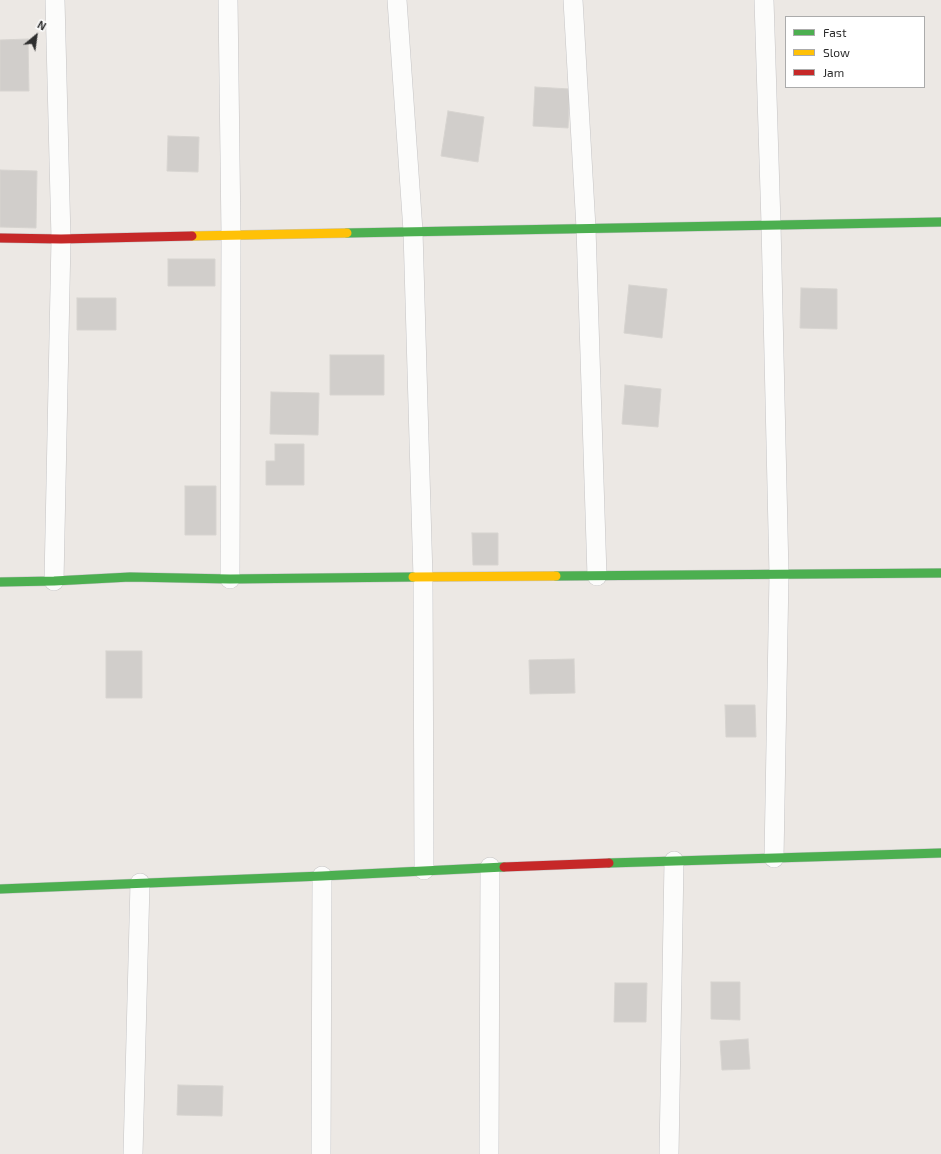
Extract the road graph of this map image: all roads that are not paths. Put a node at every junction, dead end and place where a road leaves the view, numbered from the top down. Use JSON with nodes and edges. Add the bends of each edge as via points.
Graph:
{"nodes":[{"id":1,"x":55,"y":0,"type":"edge"},
{"id":2,"x":228,"y":0,"type":"edge"},
{"id":3,"x":397,"y":0,"type":"edge"},
{"id":4,"x":573,"y":0,"type":"edge"},
{"id":5,"x":764,"y":0,"type":"edge"},
{"id":6,"x":941,"y":222,"type":"edge"},
{"id":7,"x":771,"y":224,"type":"junction"},
{"id":8,"x":586,"y":228,"type":"junction"},
{"id":9,"x":413,"y":232,"type":"junction"},
{"id":10,"x":231,"y":235,"type":"junction"},
{"id":11,"x":0,"y":238,"type":"edge"},
{"id":12,"x":61,"y":239,"type":"junction"},
{"id":13,"x":941,"y":573,"type":"edge"},
{"id":14,"x":779,"y":574,"type":"junction"},
{"id":15,"x":597,"y":576,"type":"junction"},
{"id":16,"x":423,"y":578,"type":"junction"},
{"id":17,"x":230,"y":579,"type":"junction"},
{"id":18,"x":54,"y":581,"type":"junction"},
{"id":19,"x":0,"y":582,"type":"edge"},
{"id":20,"x":941,"y":853,"type":"edge"},
{"id":21,"x":774,"y":858,"type":"junction"},
{"id":22,"x":674,"y":861,"type":"junction"},
{"id":23,"x":490,"y":867,"type":"junction"},
{"id":24,"x":424,"y":870,"type":"junction"},
{"id":25,"x":322,"y":876,"type":"junction"},
{"id":26,"x":140,"y":883,"type":"junction"},
{"id":27,"x":0,"y":889,"type":"edge"},
{"id":28,"x":133,"y":1154,"type":"edge"},
{"id":29,"x":321,"y":1154,"type":"edge"},
{"id":30,"x":489,"y":1154,"type":"edge"},
{"id":31,"x":669,"y":1154,"type":"edge"}],
"edges":[{"from":1,"to":12,"type":"street"},
{"from":2,"to":10,"type":"street"},
{"from":3,"to":9,"type":"street"},
{"from":4,"to":8,"type":"street"},
{"from":5,"to":7,"type":"street"},
{"from":6,"to":7,"type":"street"},
{"from":7,"to":8,"type":"street"},
{"from":7,"to":14,"type":"street"},
{"from":8,"to":9,"type":"street"},
{"from":8,"to":15,"type":"street"},
{"from":9,"to":10,"type":"street"},
{"from":9,"to":16,"type":"street"},
{"from":10,"to":12,"type":"street"},
{"from":10,"to":17,"type":"street"},
{"from":11,"to":12,"type":"street"},
{"from":12,"to":18,"type":"street"},
{"from":13,"to":14,"type":"street"},
{"from":14,"to":15,"type":"street"},
{"from":14,"to":21,"type":"street"},
{"from":15,"to":16,"type":"street"},
{"from":16,"to":17,"type":"street"},
{"from":16,"to":24,"type":"street"},
{"from":17,"to":18,"type":"street","via":[[130,577]]},
{"from":18,"to":19,"type":"street"},
{"from":20,"to":21,"type":"street"},
{"from":21,"to":22,"type":"street"},
{"from":22,"to":23,"type":"street"},
{"from":22,"to":31,"type":"street"},
{"from":23,"to":24,"type":"street"},
{"from":23,"to":30,"type":"street"},
{"from":24,"to":25,"type":"street"},
{"from":25,"to":26,"type":"street"},
{"from":25,"to":29,"type":"street"},
{"from":26,"to":27,"type":"street"},
{"from":26,"to":28,"type":"street"}]}
